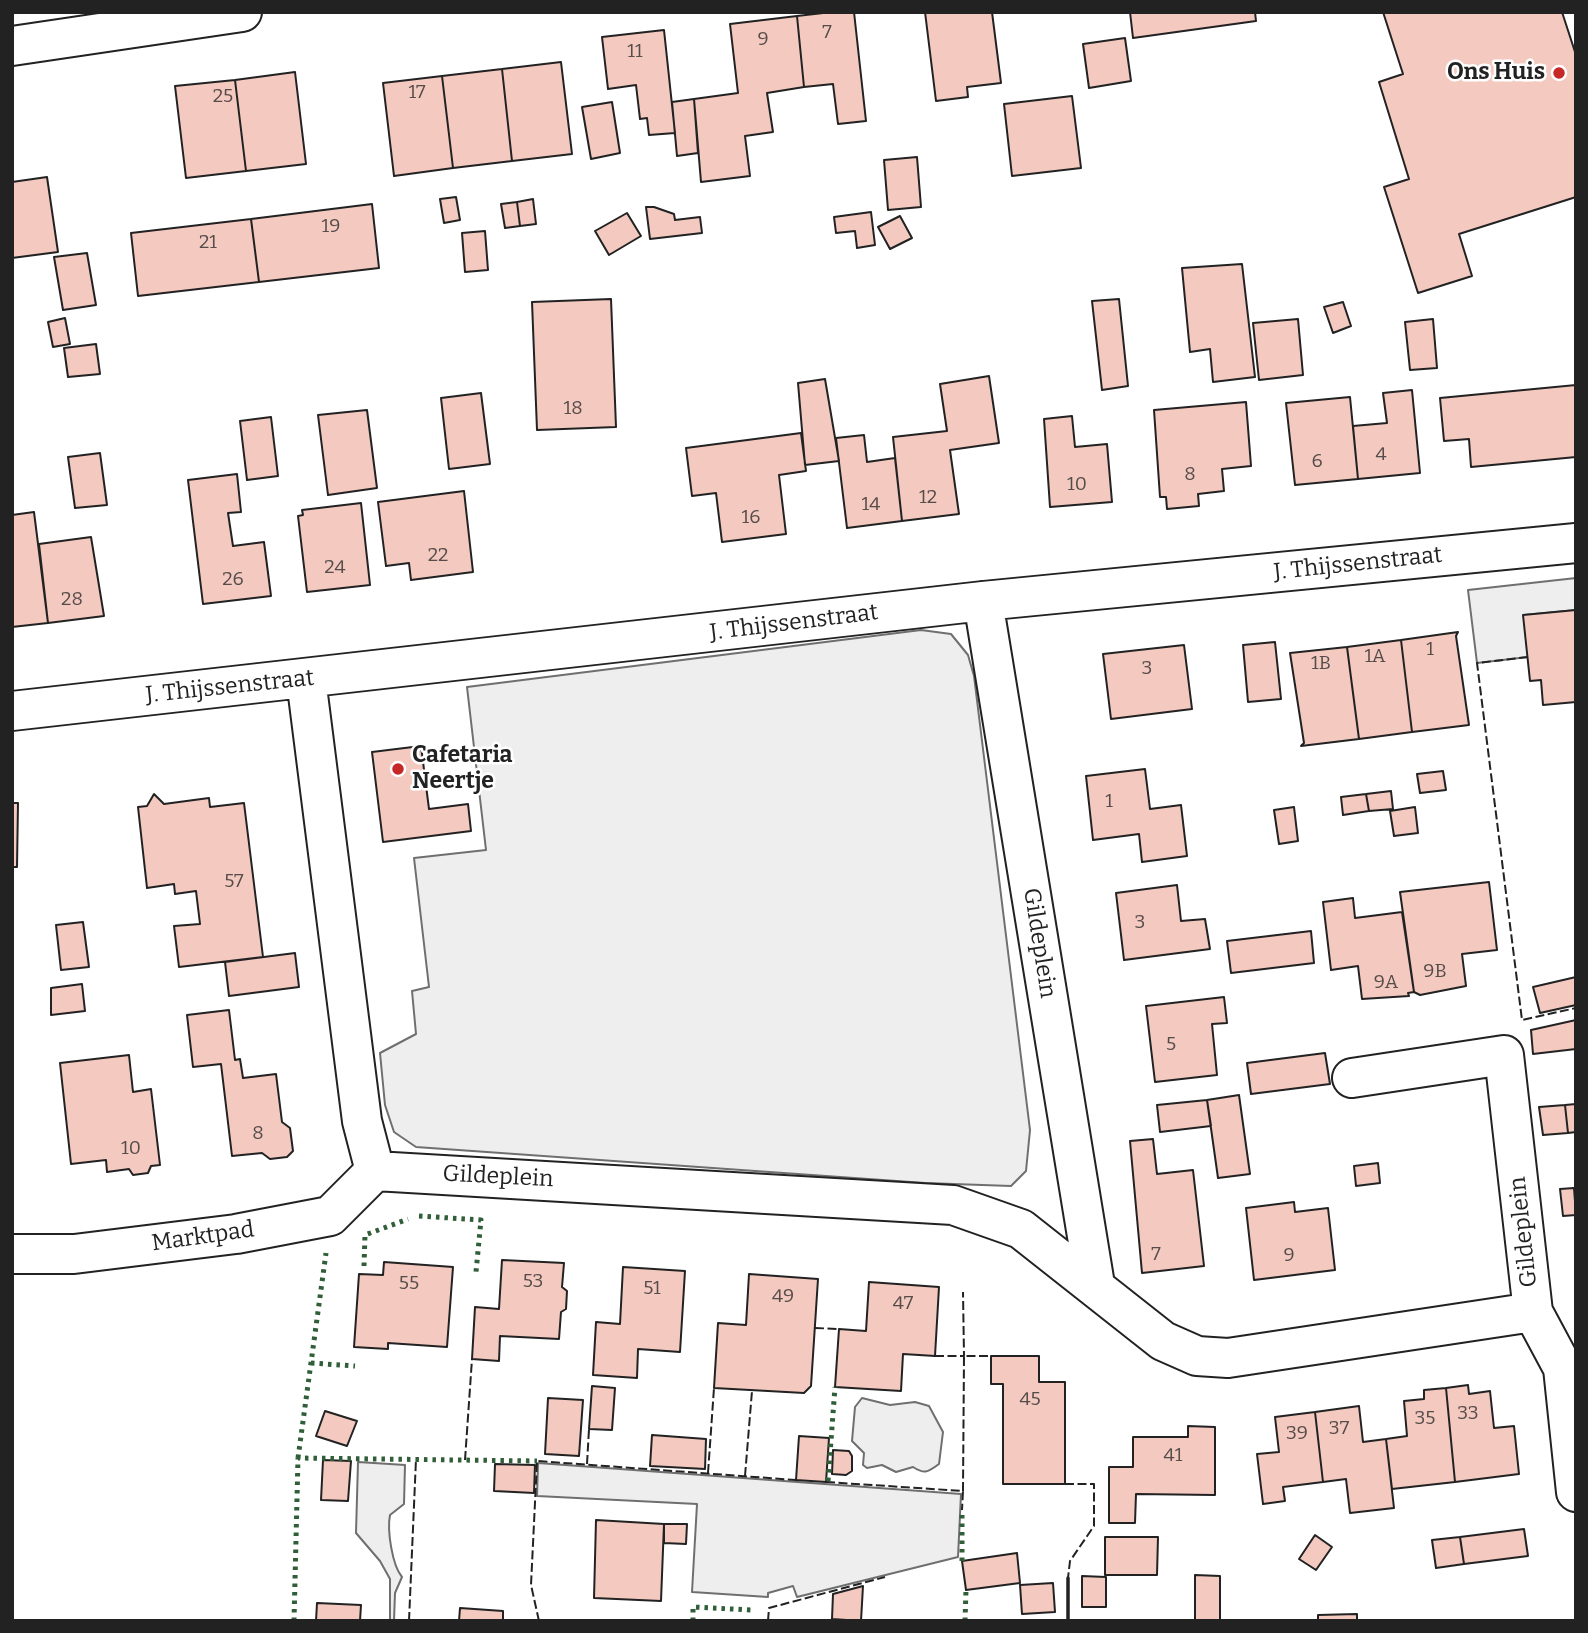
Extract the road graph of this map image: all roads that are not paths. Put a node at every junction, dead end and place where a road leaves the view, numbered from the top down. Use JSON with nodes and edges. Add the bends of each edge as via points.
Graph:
{"nodes":[{"id":1,"x":242,"y":12,"type":"edge"},
{"id":2,"x":12,"y":46,"type":"edge"},
{"id":3,"x":1576,"y":543,"type":"edge"},
{"id":4,"x":983,"y":601,"type":"junction"},
{"id":5,"x":306,"y":679,"type":"junction"},
{"id":6,"x":12,"y":711,"type":"edge"},
{"id":7,"x":1352,"y":1078,"type":"dead end"},
{"id":8,"x":375,"y":1171,"type":"junction"},
{"id":9,"x":12,"y":1254,"type":"edge"},
{"id":10,"x":1095,"y":1285,"type":"junction"},
{"id":11,"x":1533,"y":1312,"type":"junction"},
{"id":12,"x":1576,"y":1492,"type":"edge"}],
"edges":[{"from":1,"to":2,"type":"street"},
{"from":3,"to":4,"type":"street","name":"J. Thijssenstraat"},
{"from":4,"to":5,"type":"street","name":"J. Thijssenstraat"},
{"from":4,"to":10,"type":"street","name":"Gildeplein"},
{"from":5,"to":6,"type":"street","name":"J. Thijssenstraat"},
{"from":5,"to":8,"type":"street","via":[[362,1121]]},
{"from":7,"to":11,"type":"street","name":"Gildeplein","via":[[1504,1055]]},
{"from":8,"to":9,"type":"street","name":"Marktpad","via":[[330,1216],[236,1234],[74,1254]]},
{"from":8,"to":10,"type":"street","name":"Gildeplein","via":[[953,1205],[1021,1229]]},
{"from":10,"to":11,"type":"street","name":"Gildeplein","via":[[1163,1341],[1197,1356],[1228,1358]]},
{"from":11,"to":12,"type":"street","name":"Gildeplein","via":[[1563,1368]]}]}
